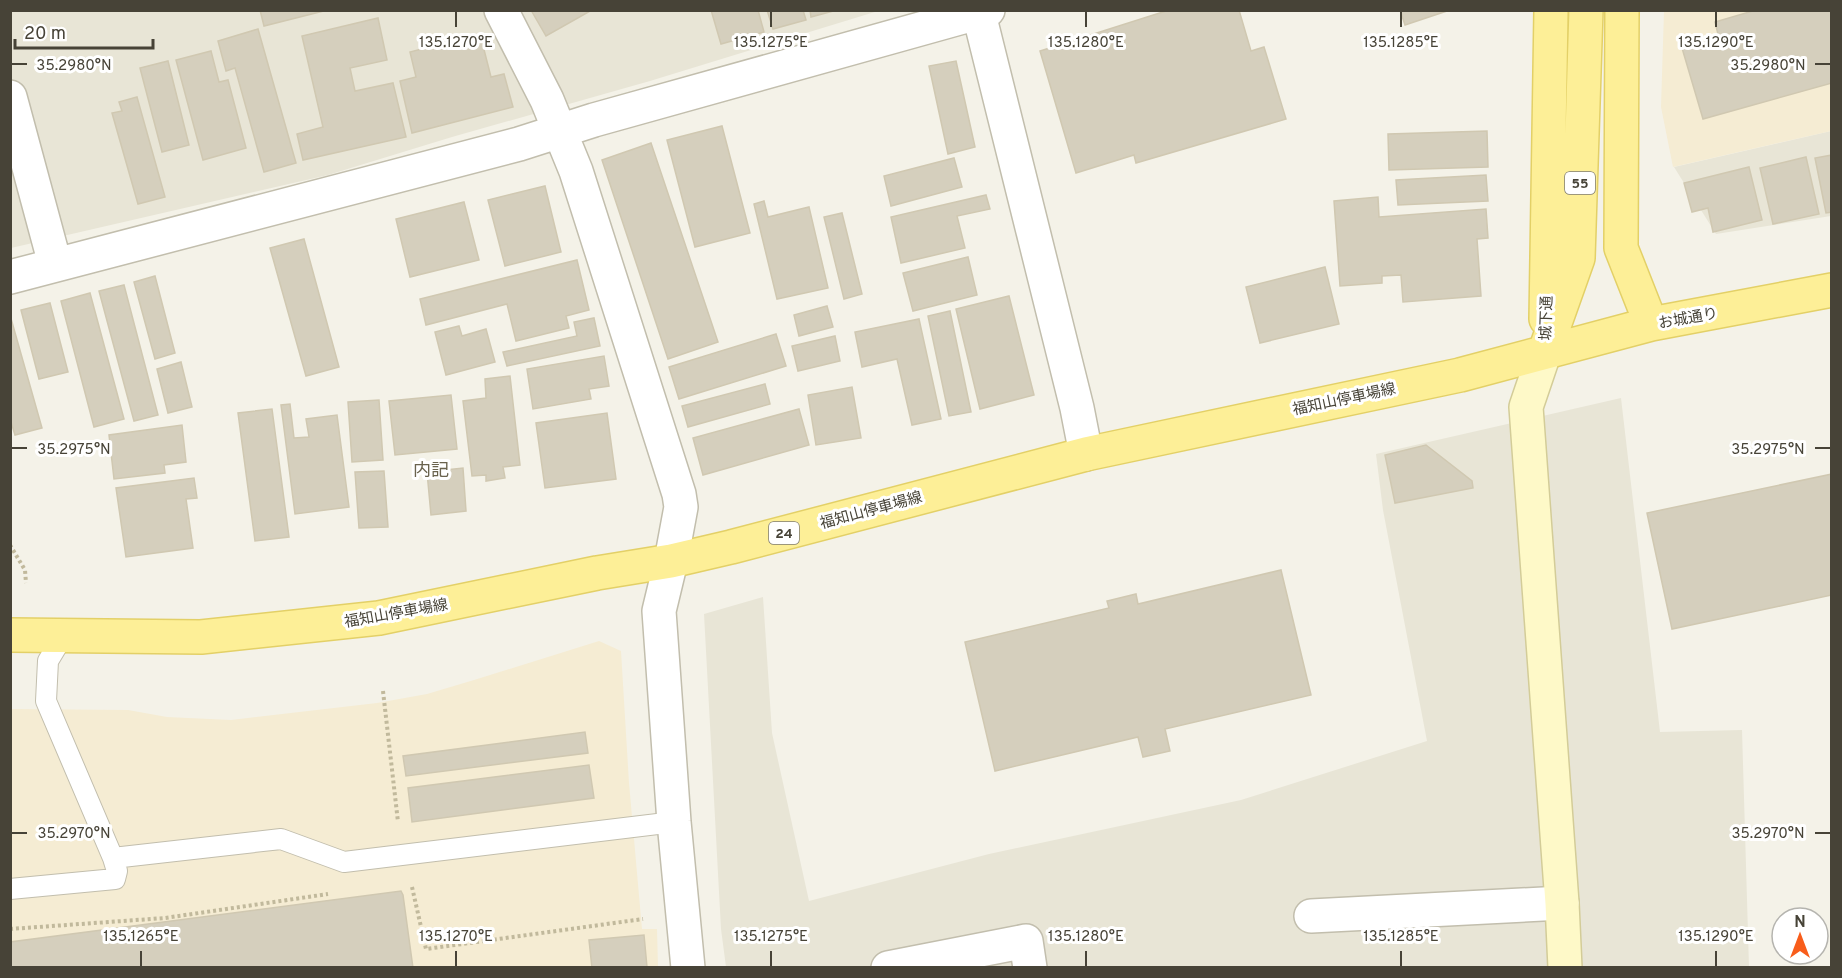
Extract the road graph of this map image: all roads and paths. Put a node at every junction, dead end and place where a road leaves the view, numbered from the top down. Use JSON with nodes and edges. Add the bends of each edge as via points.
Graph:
{"nodes":[{"id":1,"x":501,"y":10,"type":"edge"},
{"id":2,"x":1551,"y":10,"type":"edge"},
{"id":3,"x":1586,"y":10,"type":"edge"},
{"id":4,"x":1622,"y":10,"type":"edge"},
{"id":5,"x":982,"y":11,"type":"edge"},
{"id":6,"x":10,"y":97,"type":"edge"},
{"id":7,"x":560,"y":132,"type":"junction"},
{"id":8,"x":55,"y":264,"type":"junction"},
{"id":9,"x":10,"y":277,"type":"edge"},
{"id":10,"x":1832,"y":290,"type":"edge"},
{"id":11,"x":1652,"y":324,"type":"junction"},
{"id":12,"x":1545,"y":351,"type":"junction"},
{"id":13,"x":1086,"y":454,"type":"junction"},
{"id":14,"x":10,"y":545,"type":"edge"},
{"id":15,"x":671,"y":561,"type":"junction"},
{"id":16,"x":26,"y":583,"type":"dead end"},
{"id":17,"x":10,"y":635,"type":"edge"},
{"id":18,"x":63,"y":636,"type":"junction"},
{"id":19,"x":383,"y":691,"type":"dead end"},
{"id":20,"x":674,"y":822,"type":"junction"},
{"id":21,"x":398,"y":825,"type":"dead end"},
{"id":22,"x":113,"y":858,"type":"junction"},
{"id":23,"x":411,"y":882,"type":"dead end"},
{"id":24,"x":10,"y":889,"type":"edge"},
{"id":25,"x":329,"y":894,"type":"dead end"},
{"id":26,"x":1562,"y":903,"type":"junction"},
{"id":27,"x":1311,"y":915,"type":"dead end"},
{"id":28,"x":650,"y":919,"type":"dead end"},
{"id":29,"x":10,"y":929,"type":"edge"},
{"id":30,"x":688,"y":968,"type":"edge"},
{"id":31,"x":888,"y":968,"type":"edge"},
{"id":32,"x":1030,"y":968,"type":"edge"},
{"id":33,"x":1565,"y":968,"type":"edge"}],
"edges":[{"from":1,"to":7,"type":"street"},
{"from":2,"to":12,"type":"main road","name":"城下通","number":"55"},
{"from":3,"to":12,"type":"main road","name":"城下通","number":"55","via":[[1578,258]]},
{"from":4,"to":11,"type":"main road","via":[[1621,248]]},
{"from":5,"to":7,"type":"street"},
{"from":5,"to":13,"type":"street"},
{"from":6,"to":8,"type":"street"},
{"from":7,"to":8,"type":"street"},
{"from":7,"to":15,"type":"street","via":[[576,171],[679,494],[681,507]]},
{"from":8,"to":9,"type":"street"},
{"from":10,"to":11,"type":"main road","name":"お城通り"},
{"from":11,"to":12,"type":"main road","name":"お城通り"},
{"from":12,"to":13,"type":"main road","name":"福知山停車場線","number":"24","via":[[1460,375]]},
{"from":12,"to":26,"type":"street","via":[[1526,407]]},
{"from":13,"to":15,"type":"main road","name":"福知山停車場線","number":"24"},
{"from":14,"to":16,"type":"path","via":[[25,570]]},
{"from":15,"to":18,"type":"main road","name":"福知山停車場線","number":"24","via":[[379,618],[201,637]]},
{"from":15,"to":20,"type":"street","via":[[659,610]]},
{"from":17,"to":18,"type":"main road","name":"福知山停車場線","number":"24"},
{"from":18,"to":22,"type":"lane","via":[[48,661],[46,701]]},
{"from":19,"to":21,"type":"path"},
{"from":20,"to":22,"type":"lane","via":[[344,862],[280,839]]},
{"from":20,"to":30,"type":"street"},
{"from":22,"to":24,"type":"lane","via":[[115,879]]},
{"from":23,"to":28,"type":"path","via":[[426,949]]},
{"from":25,"to":29,"type":"path","via":[[165,918]]},
{"from":26,"to":27,"type":"street"},
{"from":26,"to":33,"type":"street"},
{"from":31,"to":32,"type":"street","via":[[1026,941]]}]}
